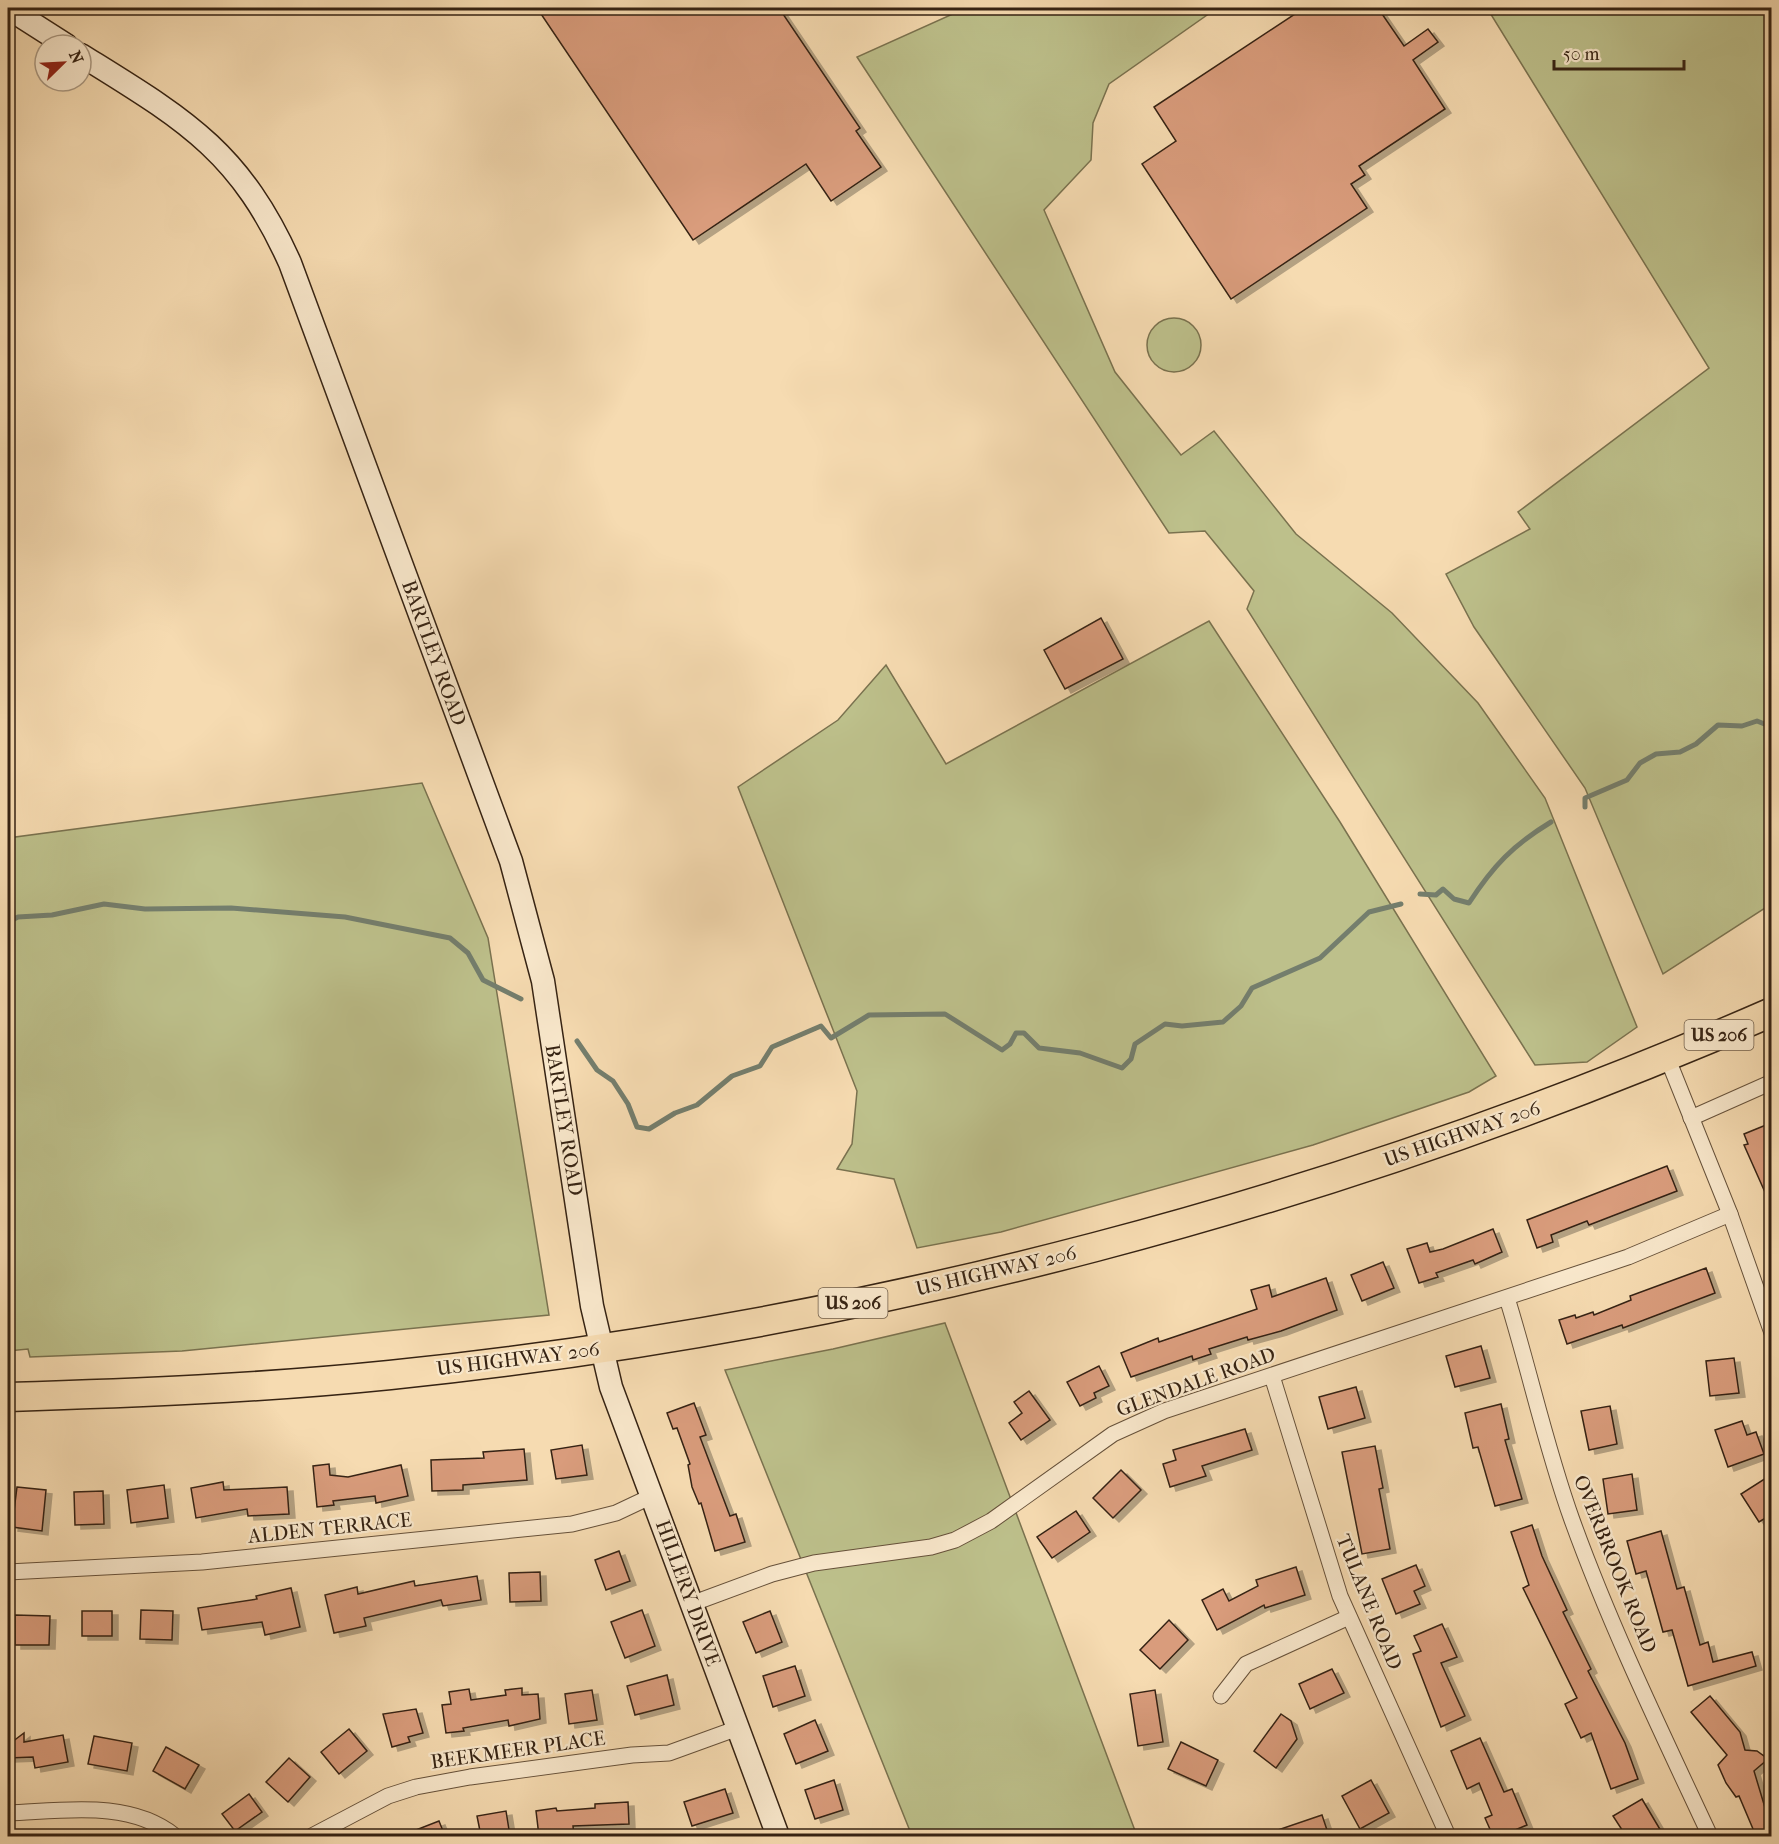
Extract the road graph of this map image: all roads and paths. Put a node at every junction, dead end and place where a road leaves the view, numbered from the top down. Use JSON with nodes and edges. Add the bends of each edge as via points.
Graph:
{"nodes":[{"id":1,"x":8,"y":8,"type":"edge"},
{"id":2,"x":47,"y":33,"type":"edge"},
{"id":3,"x":93,"y":63,"type":"edge"},
{"id":4,"x":1772,"y":1012,"type":"edge"},
{"id":5,"x":1667,"y":1057,"type":"junction"},
{"id":6,"x":1772,"y":1082,"type":"edge"},
{"id":7,"x":1691,"y":1118,"type":"junction"},
{"id":8,"x":1730,"y":1214,"type":"junction"},
{"id":9,"x":1507,"y":1298,"type":"junction"},
{"id":10,"x":1772,"y":1333,"type":"edge"},
{"id":11,"x":602,"y":1348,"type":"junction"},
{"id":12,"x":1272,"y":1376,"type":"junction"},
{"id":13,"x":8,"y":1396,"type":"edge"},
{"id":14,"x":652,"y":1496,"type":"junction"},
{"id":15,"x":8,"y":1572,"type":"edge"},
{"id":16,"x":691,"y":1604,"type":"junction"},
{"id":17,"x":1349,"y":1617,"type":"junction"},
{"id":18,"x":1221,"y":1696,"type":"dead end"},
{"id":19,"x":738,"y":1728,"type":"junction"},
{"id":20,"x":8,"y":1813,"type":"edge"},
{"id":21,"x":175,"y":1836,"type":"edge"},
{"id":22,"x":312,"y":1836,"type":"edge"},
{"id":23,"x":778,"y":1836,"type":"edge"},
{"id":24,"x":1448,"y":1836,"type":"edge"},
{"id":25,"x":1710,"y":1836,"type":"edge"}],
"edges":[{"from":1,"to":2,"type":"street"},
{"from":3,"to":11,"type":"street","name":"BARTLEY ROAD","via":[[165,108],[211,143],[259,203],[290,263],[511,861],[529,921],[543,981],[592,1306]]},
{"from":4,"to":5,"type":"highway","name":"US HIGHWAY 206","number":"US 206"},
{"from":5,"to":7,"type":"street"},
{"from":5,"to":11,"type":"highway","name":"US HIGHWAY 206","number":"US 206","via":[[1415,1152],[1180,1225],[883,1297]]},
{"from":6,"to":7,"type":"street"},
{"from":7,"to":8,"type":"street"},
{"from":8,"to":9,"type":"street","name":"GLENDALE ROAD","via":[[1628,1257]]},
{"from":8,"to":10,"type":"street"},
{"from":9,"to":12,"type":"street","name":"GLENDALE ROAD"},
{"from":9,"to":25,"type":"street","name":"OVERBROOK ROAD","via":[[1549,1453],[1572,1521]]},
{"from":11,"to":13,"type":"highway","name":"US HIGHWAY 206","number":"US 206","via":[[300,1383]]},
{"from":11,"to":14,"type":"street","name":"HILLERY DRIVE","via":[[611,1387]]},
{"from":12,"to":16,"type":"street","name":"GLENDALE ROAD","via":[[1164,1411],[1113,1434],[991,1521],[955,1540],[932,1547],[814,1563]]},
{"from":12,"to":17,"type":"street","name":"TULANE ROAD","via":[[1324,1550]]},
{"from":14,"to":15,"type":"street","name":"ALDEN TERRACE","via":[[616,1513],[572,1524],[202,1562]]},
{"from":14,"to":16,"type":"street","name":"HILLERY DRIVE"},
{"from":16,"to":19,"type":"street","name":"HILLERY DRIVE"},
{"from":17,"to":18,"type":"street","via":[[1246,1664]]},
{"from":17,"to":24,"type":"street","name":"TULANE ROAD"},
{"from":19,"to":22,"type":"street","name":"BEEKMEER PLACE","via":[[669,1753],[516,1770],[416,1787],[388,1796]]},
{"from":19,"to":23,"type":"street","name":"HILLERY DRIVE"},
{"from":20,"to":21,"type":"street","via":[[104,1810],[136,1816]]}]}
